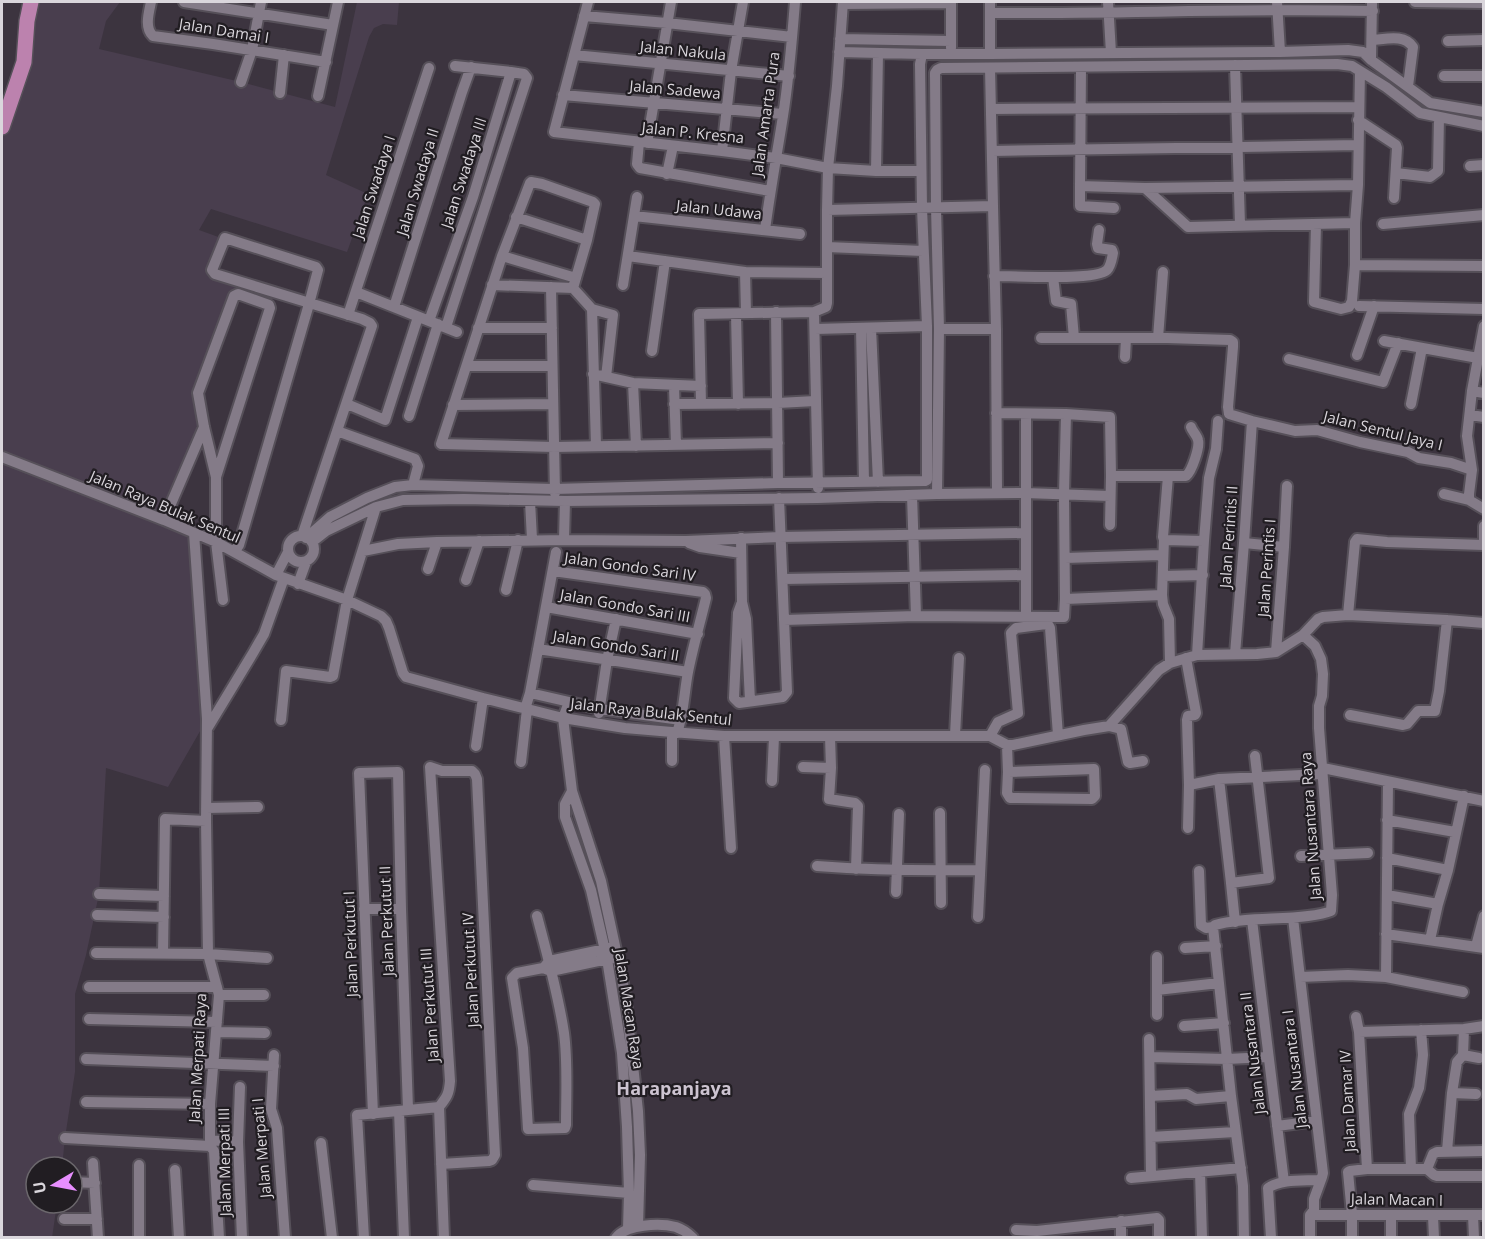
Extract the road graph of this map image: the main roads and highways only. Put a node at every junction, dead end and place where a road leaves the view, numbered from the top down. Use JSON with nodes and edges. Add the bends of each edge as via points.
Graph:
{"nodes":[{"id":1,"x":31,"y":2,"type":"edge"},
{"id":2,"x":2,"y":127,"type":"edge"}],
"edges":[{"from":1,"to":2,"type":"main road","via":[[24,62]]}]}
